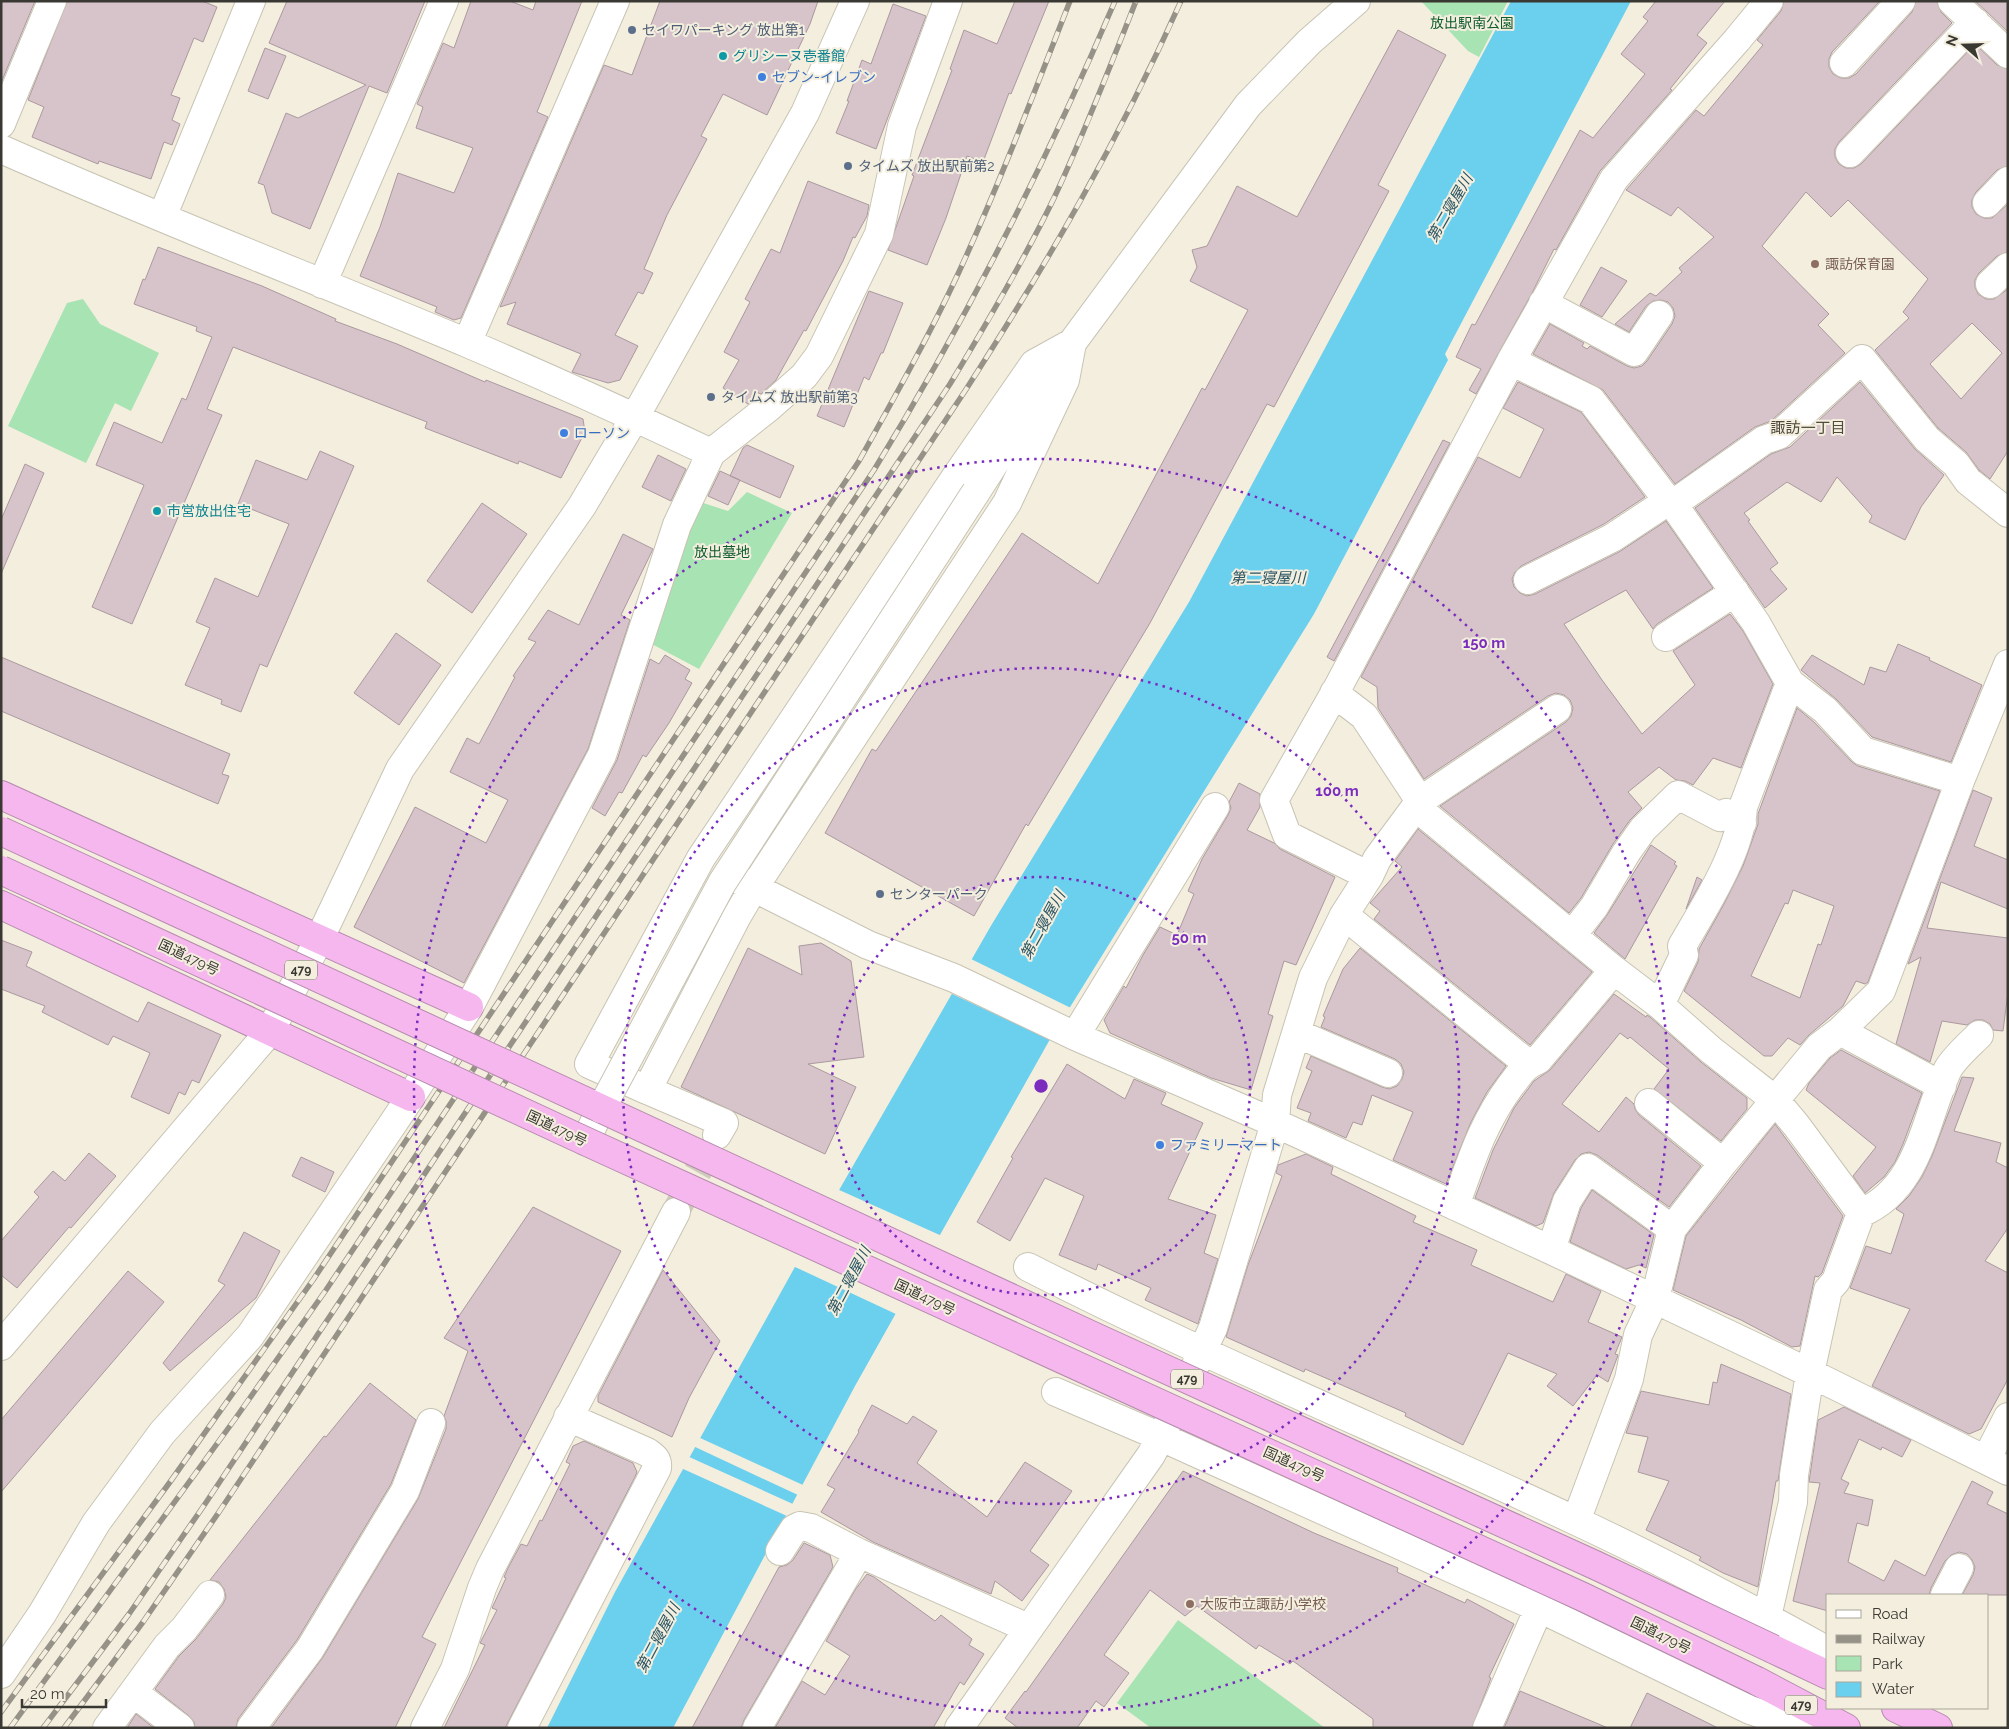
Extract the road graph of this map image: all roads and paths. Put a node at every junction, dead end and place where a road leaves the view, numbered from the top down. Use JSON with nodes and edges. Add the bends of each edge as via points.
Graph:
{"nodes":[{"id":1,"x":52,"y":1,"type":"edge"},
{"id":2,"x":251,"y":1,"type":"edge"},
{"id":3,"x":444,"y":1,"type":"edge"},
{"id":4,"x":615,"y":1,"type":"edge"},
{"id":5,"x":855,"y":1,"type":"edge"},
{"id":6,"x":948,"y":1,"type":"edge"},
{"id":7,"x":1356,"y":1,"type":"edge"},
{"id":8,"x":1769,"y":1,"type":"edge"},
{"id":9,"x":1901,"y":1,"type":"edge"},
{"id":10,"x":1952,"y":1,"type":"edge"},
{"id":11,"x":1974,"y":22,"type":"junction"},
{"id":12,"x":2008,"y":54,"type":"edge"},
{"id":13,"x":1844,"y":63,"type":"dead end"},
{"id":14,"x":1,"y":124,"type":"edge"},
{"id":15,"x":1,"y":149,"type":"edge"},
{"id":16,"x":1850,"y":153,"type":"dead end"},
{"id":17,"x":2008,"y":181,"type":"edge"},
{"id":18,"x":1987,"y":203,"type":"dead end"},
{"id":19,"x":162,"y":217,"type":"junction"},
{"id":20,"x":322,"y":284,"type":"junction"},
{"id":21,"x":1543,"y":303,"type":"junction"},
{"id":22,"x":1660,"y":315,"type":"dead end"},
{"id":23,"x":467,"y":343,"type":"junction"},
{"id":24,"x":1072,"y":343,"type":"junction"},
{"id":25,"x":1511,"y":361,"type":"junction"},
{"id":26,"x":635,"y":417,"type":"junction"},
{"id":27,"x":711,"y":453,"type":"junction"},
{"id":28,"x":1670,"y":503,"type":"junction"},
{"id":29,"x":2008,"y":513,"type":"edge"},
{"id":30,"x":1528,"y":580,"type":"dead end"},
{"id":31,"x":1735,"y":592,"type":"junction"},
{"id":32,"x":1666,"y":638,"type":"dead end"},
{"id":33,"x":2008,"y":664,"type":"edge"},
{"id":34,"x":1790,"y":683,"type":"junction"},
{"id":35,"x":1334,"y":693,"type":"junction"},
{"id":36,"x":1557,"y":710,"type":"dead end"},
{"id":37,"x":1960,"y":781,"type":"junction"},
{"id":38,"x":1,"y":795,"type":"edge"},
{"id":39,"x":1418,"y":804,"type":"junction"},
{"id":40,"x":1215,"y":807,"type":"dead end"},
{"id":41,"x":1742,"y":823,"type":"junction"},
{"id":42,"x":1,"y":831,"type":"edge"},
{"id":43,"x":702,"y":858,"type":"junction"},
{"id":44,"x":1,"y":870,"type":"edge"},
{"id":45,"x":1369,"y":876,"type":"junction"},
{"id":46,"x":753,"y":889,"type":"junction"},
{"id":47,"x":1,"y":904,"type":"edge"},
{"id":48,"x":1344,"y":915,"type":"junction"},
{"id":49,"x":1572,"y":935,"type":"junction"},
{"id":50,"x":319,"y":940,"type":"junction"},
{"id":51,"x":1614,"y":970,"type":"junction"},
{"id":52,"x":1660,"y":1005,"type":"junction"},
{"id":53,"x":469,"y":1007,"type":"junction"},
{"id":54,"x":270,"y":1031,"type":"junction"},
{"id":55,"x":1840,"y":1031,"type":"junction"},
{"id":56,"x":1296,"y":1033,"type":"junction"},
{"id":57,"x":1070,"y":1034,"type":"junction"},
{"id":58,"x":1979,"y":1035,"type":"dead end"},
{"id":59,"x":1527,"y":1064,"type":"junction"},
{"id":60,"x":1388,"y":1073,"type":"dead end"},
{"id":61,"x":1942,"y":1086,"type":"junction"},
{"id":62,"x":647,"y":1090,"type":"junction"},
{"id":63,"x":410,"y":1097,"type":"junction"},
{"id":64,"x":1775,"y":1100,"type":"junction"},
{"id":65,"x":1649,"y":1103,"type":"dead end"},
{"id":66,"x":601,"y":1109,"type":"junction"},
{"id":67,"x":1276,"y":1124,"type":"junction"},
{"id":68,"x":718,"y":1135,"type":"tunnel mouth"},
{"id":69,"x":585,"y":1141,"type":"junction"},
{"id":70,"x":1723,"y":1163,"type":"junction"},
{"id":71,"x":1455,"y":1206,"type":"junction"},
{"id":72,"x":676,"y":1212,"type":"tunnel mouth"},
{"id":73,"x":1861,"y":1213,"type":"junction"},
{"id":74,"x":1672,"y":1229,"type":"junction"},
{"id":75,"x":1551,"y":1250,"type":"junction"},
{"id":76,"x":1028,"y":1267,"type":"dead end"},
{"id":77,"x":1655,"y":1299,"type":"junction"},
{"id":78,"x":1,"y":1346,"type":"edge"},
{"id":79,"x":1200,"y":1356,"type":"junction"},
{"id":80,"x":1810,"y":1373,"type":"junction"},
{"id":81,"x":1056,"y":1392,"type":"dead end"},
{"id":82,"x":568,"y":1417,"type":"junction"},
{"id":83,"x":2008,"y":1417,"type":"edge"},
{"id":84,"x":431,"y":1424,"type":"dead end"},
{"id":85,"x":1164,"y":1432,"type":"junction"},
{"id":86,"x":1997,"y":1466,"type":"edge"},
{"id":87,"x":1576,"y":1521,"type":"junction"},
{"id":88,"x":780,"y":1551,"type":"dead end"},
{"id":89,"x":859,"y":1553,"type":"junction"},
{"id":90,"x":1960,"y":1568,"type":"dead end"},
{"id":91,"x":210,"y":1594,"type":"dead end"},
{"id":92,"x":1946,"y":1594,"type":"edge"},
{"id":93,"x":1539,"y":1608,"type":"junction"},
{"id":94,"x":1767,"y":1617,"type":"junction"},
{"id":95,"x":1028,"y":1628,"type":"junction"},
{"id":96,"x":1826,"y":1650,"type":"edge"},
{"id":97,"x":1,"y":1674,"type":"edge"},
{"id":98,"x":1826,"y":1674,"type":"edge"},
{"id":99,"x":134,"y":1693,"type":"junction"},
{"id":100,"x":1899,"y":1709,"type":"edge"},
{"id":101,"x":1928,"y":1720,"type":"edge"},
{"id":102,"x":107,"y":1728,"type":"edge"},
{"id":103,"x":180,"y":1728,"type":"edge"},
{"id":104,"x":251,"y":1728,"type":"edge"},
{"id":105,"x":424,"y":1728,"type":"edge"},
{"id":106,"x":522,"y":1728,"type":"edge"},
{"id":107,"x":757,"y":1728,"type":"edge"},
{"id":108,"x":959,"y":1728,"type":"edge"},
{"id":109,"x":1487,"y":1728,"type":"edge"},
{"id":110,"x":1804,"y":1728,"type":"edge"},
{"id":111,"x":1846,"y":1728,"type":"edge"}],
"edges":[{"from":1,"to":14,"type":"street"},
{"from":2,"to":19,"type":"street"},
{"from":3,"to":20,"type":"street"},
{"from":4,"to":23,"type":"street"},
{"from":5,"to":26,"type":"street","via":[[805,113]]},
{"from":6,"to":27,"type":"street","via":[[902,126],[879,234],[819,356],[804,376]]},
{"from":7,"to":24,"type":"street","via":[[1309,42],[1248,105]]},
{"from":8,"to":21,"type":"street","via":[[1614,179]]},
{"from":9,"to":13,"type":"street"},
{"from":10,"to":11,"type":"street"},
{"from":11,"to":12,"type":"street"},
{"from":11,"to":16,"type":"street"},
{"from":15,"to":19,"type":"street"},
{"from":17,"to":18,"type":"street"},
{"from":19,"to":20,"type":"street"},
{"from":20,"to":23,"type":"street"},
{"from":21,"to":22,"type":"street","via":[[1634,352]]},
{"from":21,"to":25,"type":"street"},
{"from":23,"to":26,"type":"street"},
{"from":24,"to":43,"type":"street","via":[[1034,364]]},
{"from":24,"to":46,"type":"street","via":[[1065,380],[1007,503]]},
{"from":24,"to":66,"type":"street","bridge":true,"via":[[722,882]]},
{"from":25,"to":28,"type":"street","via":[[1591,400]]},
{"from":25,"to":35,"type":"street"},
{"from":26,"to":27,"type":"street"},
{"from":26,"to":50,"type":"street","via":[[582,506],[400,768]]},
{"from":27,"to":53,"type":"street","via":[[677,525],[602,755]]},
{"from":28,"to":29,"type":"street","via":[[1764,440],[1778,436],[1862,359],[1927,439],[1956,464],[1968,481]]},
{"from":28,"to":30,"type":"street","via":[[1612,538]]},
{"from":28,"to":31,"type":"street"},
{"from":31,"to":32,"type":"street"},
{"from":31,"to":34,"type":"street"},
{"from":33,"to":37,"type":"street"},
{"from":34,"to":37,"type":"street","via":[[1825,710],[1863,751]]},
{"from":34,"to":41,"type":"street","via":[[1743,807]]},
{"from":35,"to":39,"type":"street","via":[[1364,716]]},
{"from":35,"to":45,"type":"street","via":[[1274,800],[1287,835]]},
{"from":36,"to":39,"type":"street"},
{"from":37,"to":55,"type":"street","via":[[1881,991]]},
{"from":38,"to":50,"type":"highway"},
{"from":39,"to":45,"type":"street"},
{"from":39,"to":49,"type":"street"},
{"from":40,"to":57,"type":"street"},
{"from":41,"to":49,"type":"street","via":[[1726,813],[1720,817],[1678,795],[1643,829],[1594,907]]},
{"from":41,"to":52,"type":"street","via":[[1718,884],[1682,946],[1684,955]]},
{"from":42,"to":66,"type":"highway","number":"479","bridge":true},
{"from":43,"to":46,"type":"street"},
{"from":43,"to":62,"type":"street","via":[[589,1064]]},
{"from":44,"to":69,"type":"highway","name":"国道479号","number":"479","bridge":true},
{"from":45,"to":48,"type":"street"},
{"from":46,"to":57,"type":"street","via":[[868,945],[954,978]]},
{"from":46,"to":62,"type":"street"},
{"from":47,"to":54,"type":"highway"},
{"from":48,"to":56,"type":"street","via":[[1313,978]]},
{"from":48,"to":59,"type":"street"},
{"from":49,"to":51,"type":"street"},
{"from":50,"to":53,"type":"highway"},
{"from":50,"to":54,"type":"street"},
{"from":51,"to":52,"type":"street"},
{"from":51,"to":59,"type":"street","via":[[1538,1060]]},
{"from":52,"to":64,"type":"street"},
{"from":53,"to":63,"type":"street"},
{"from":54,"to":63,"type":"highway"},
{"from":54,"to":78,"type":"street"},
{"from":55,"to":61,"type":"street"},
{"from":55,"to":64,"type":"street","via":[[1819,1047]]},
{"from":56,"to":60,"type":"street"},
{"from":56,"to":67,"type":"street","via":[[1277,1095]]},
{"from":57,"to":67,"type":"street"},
{"from":58,"to":61,"type":"street","via":[[1949,1067]]},
{"from":59,"to":71,"type":"street","via":[[1497,1103],[1481,1132]]},
{"from":61,"to":73,"type":"street","via":[[1917,1154],[1900,1184]]},
{"from":62,"to":68,"type":"street","via":[[724,1123]]},
{"from":63,"to":97,"type":"street","via":[[250,1336],[162,1433],[96,1524],[42,1614]]},
{"from":64,"to":70,"type":"street"},
{"from":64,"to":73,"type":"street"},
{"from":65,"to":70,"type":"street"},
{"from":66,"to":69,"type":"street"},
{"from":66,"to":98,"type":"highway","number":"479","bridge":true,"via":[[1596,1565]]},
{"from":67,"to":71,"type":"street"},
{"from":67,"to":79,"type":"street","via":[[1213,1328]]},
{"from":69,"to":111,"type":"highway","name":"国道479号","number":"479","bridge":true,"via":[[1574,1593]]},
{"from":70,"to":74,"type":"street"},
{"from":71,"to":75,"type":"street"},
{"from":72,"to":82,"type":"street"},
{"from":73,"to":80,"type":"street","via":[[1836,1281],[1828,1290]]},
{"from":74,"to":75,"type":"street","via":[[1588,1168],[1567,1201]]},
{"from":74,"to":77,"type":"street"},
{"from":75,"to":77,"type":"street"},
{"from":76,"to":79,"type":"street"},
{"from":77,"to":80,"type":"street"},
{"from":77,"to":87,"type":"street","via":[[1638,1335],[1629,1379]]},
{"from":79,"to":87,"type":"street"},
{"from":80,"to":86,"type":"street"},
{"from":80,"to":94,"type":"street","via":[[1794,1475],[1793,1502]]},
{"from":81,"to":85,"type":"street"},
{"from":82,"to":105,"type":"street","via":[[482,1588],[455,1669]]},
{"from":82,"to":106,"type":"street","via":[[647,1452],[657,1462]]},
{"from":83,"to":86,"type":"street"},
{"from":84,"to":104,"type":"street","via":[[405,1490],[310,1649]]},
{"from":85,"to":93,"type":"street"},
{"from":85,"to":95,"type":"street"},
{"from":87,"to":94,"type":"street"},
{"from":88,"to":89,"type":"street","via":[[794,1529],[804,1526]]},
{"from":89,"to":95,"type":"street"},
{"from":89,"to":107,"type":"street"},
{"from":90,"to":92,"type":"street"},
{"from":91,"to":99,"type":"street"},
{"from":93,"to":109,"type":"street"},
{"from":93,"to":110,"type":"street","via":[[1750,1710]]},
{"from":94,"to":96,"type":"street"},
{"from":95,"to":108,"type":"street"},
{"from":99,"to":102,"type":"street"},
{"from":99,"to":103,"type":"street"},
{"from":100,"to":101,"type":"highway"}]}
